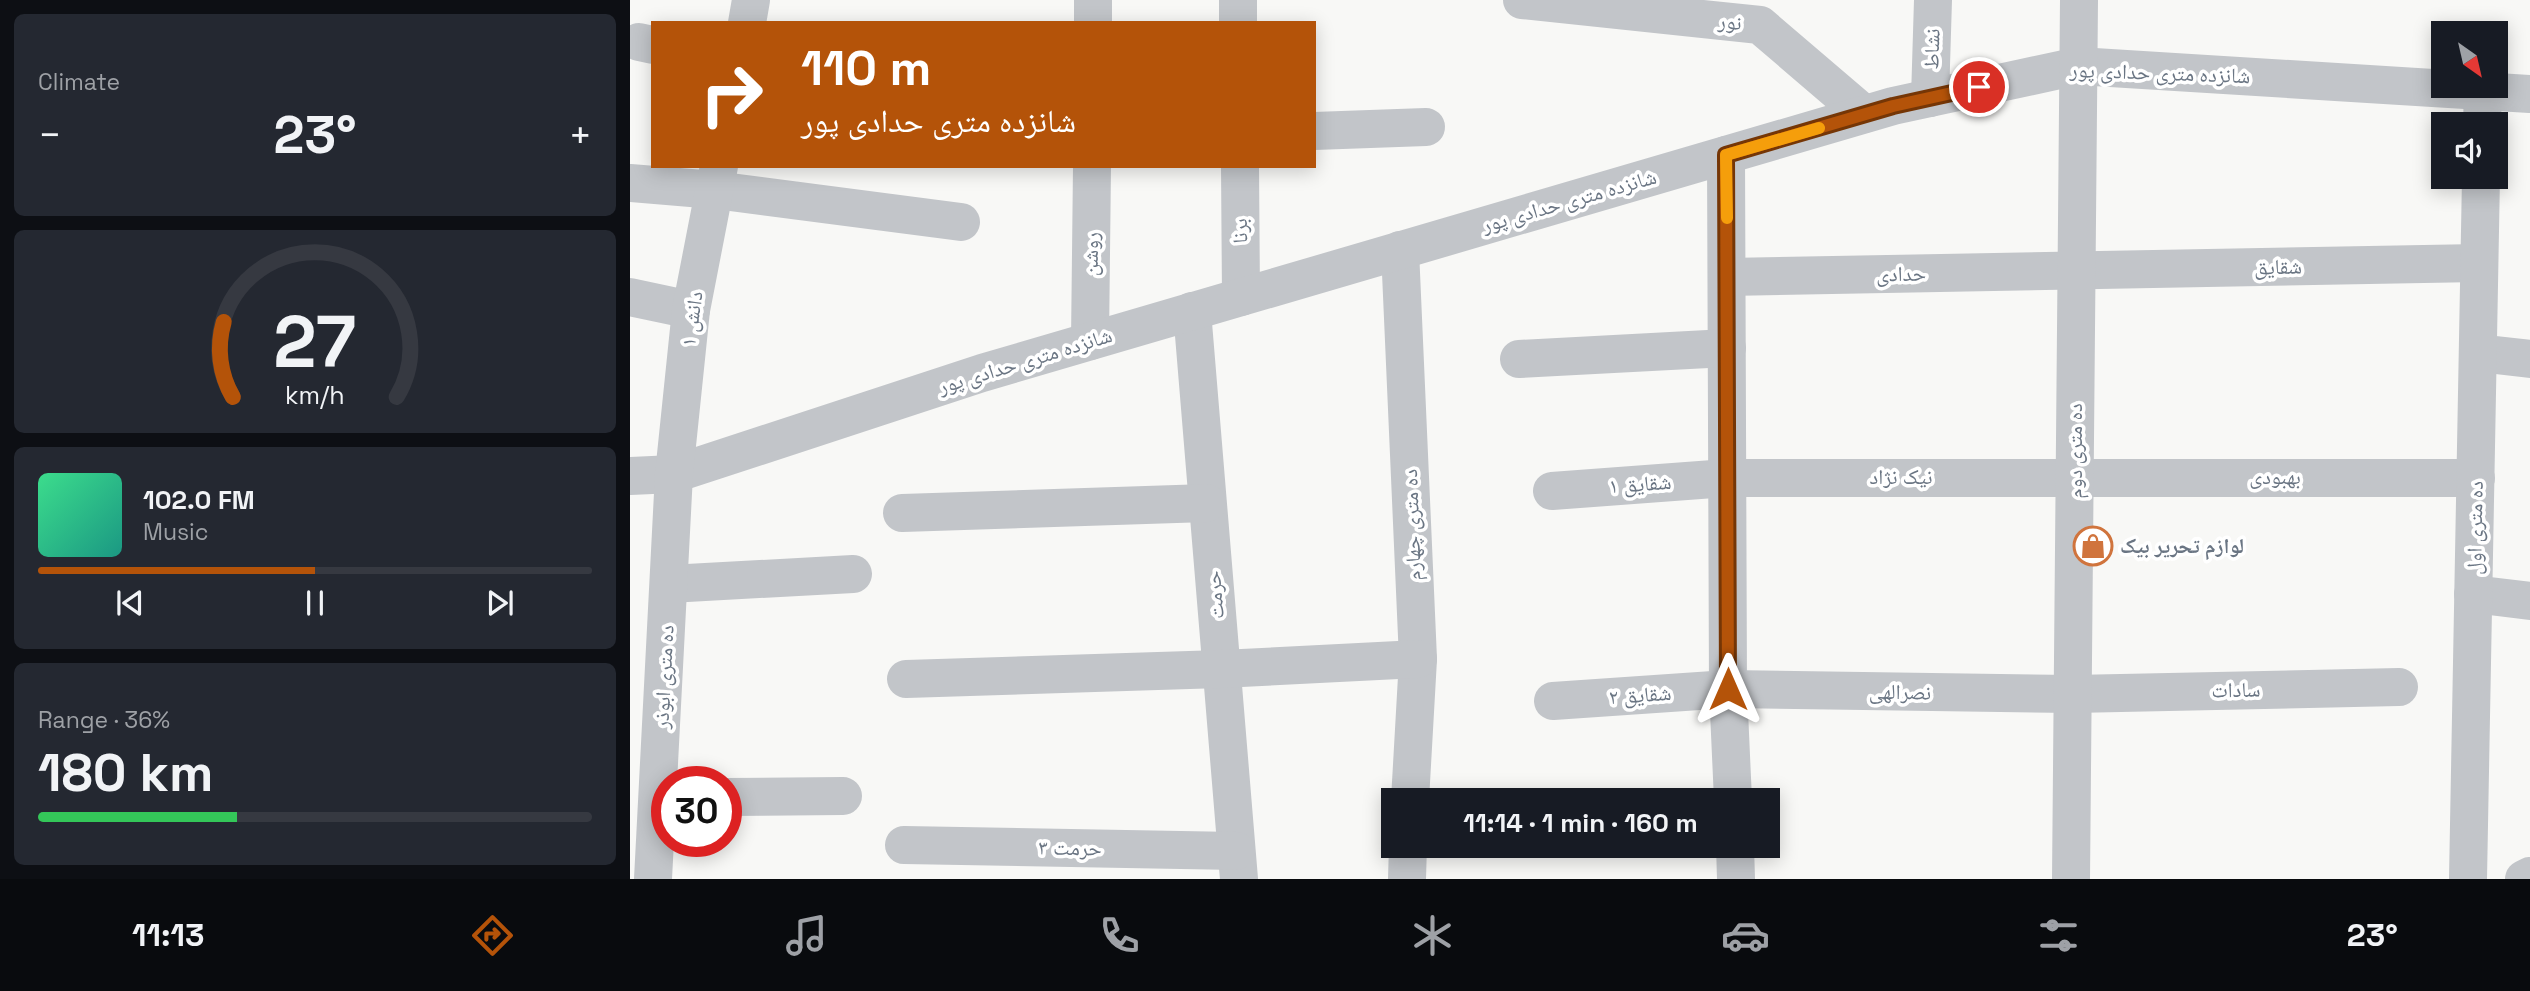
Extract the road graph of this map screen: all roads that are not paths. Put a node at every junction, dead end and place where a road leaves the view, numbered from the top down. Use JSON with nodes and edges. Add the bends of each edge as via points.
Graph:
{"nodes":[{"id":1,"x":751,"y":0,"type":"edge"},
{"id":2,"x":1093,"y":0,"type":"edge"},
{"id":3,"x":1238,"y":0,"type":"edge"},
{"id":4,"x":1522,"y":0,"type":"edge"},
{"id":5,"x":1933,"y":0,"type":"edge"},
{"id":6,"x":2079,"y":0,"type":"edge"},
{"id":7,"x":747,"y":21,"type":"edge"},
{"id":8,"x":1093,"y":21,"type":"edge"},
{"id":9,"x":1238,"y":21,"type":"edge"},
{"id":10,"x":2078,"y":66,"type":"junction"},
{"id":11,"x":2530,"y":94,"type":"edge"},
{"id":12,"x":1930,"y":98,"type":"junction"},
{"id":13,"x":2482,"y":107,"type":"edge"},
{"id":14,"x":1864,"y":114,"type":"junction"},
{"id":15,"x":1426,"y":127,"type":"dead end"},
{"id":16,"x":1316,"y":131,"type":"edge"},
{"id":17,"x":1726,"y":155,"type":"junction"},
{"id":18,"x":1092,"y":168,"type":"edge"},
{"id":19,"x":1240,"y":168,"type":"edge"},
{"id":20,"x":717,"y":178,"type":"edge"},
{"id":21,"x":630,"y":183,"type":"edge"},
{"id":22,"x":2481,"y":189,"type":"edge"},
{"id":23,"x":961,"y":222,"type":"dead end"},
{"id":24,"x":1400,"y":250,"type":"junction"},
{"id":25,"x":2479,"y":263,"type":"junction"},
{"id":26,"x":2076,"y":271,"type":"junction"},
{"id":27,"x":1727,"y":277,"type":"junction"},
{"id":28,"x":630,"y":297,"type":"edge"},
{"id":29,"x":1241,"y":297,"type":"junction"},
{"id":30,"x":691,"y":310,"type":"junction"},
{"id":31,"x":1192,"y":311,"type":"junction"},
{"id":32,"x":1090,"y":341,"type":"junction"},
{"id":33,"x":1727,"y":348,"type":"junction"},
{"id":34,"x":2478,"y":353,"type":"junction"},
{"id":35,"x":1519,"y":359,"type":"dead end"},
{"id":36,"x":2530,"y":359,"type":"edge"},
{"id":37,"x":674,"y":474,"type":"junction"},
{"id":38,"x":630,"y":475,"type":"edge"},
{"id":39,"x":2074,"y":476,"type":"junction"},
{"id":40,"x":1727,"y":478,"type":"junction"},
{"id":41,"x":2476,"y":478,"type":"junction"},
{"id":42,"x":1552,"y":491,"type":"dead end"},
{"id":43,"x":1207,"y":503,"type":"junction"},
{"id":44,"x":902,"y":513,"type":"dead end"},
{"id":45,"x":853,"y":574,"type":"dead end"},
{"id":46,"x":669,"y":584,"type":"junction"},
{"id":47,"x":2473,"y":594,"type":"junction"},
{"id":48,"x":2530,"y":601,"type":"edge"},
{"id":49,"x":1418,"y":659,"type":"junction"},
{"id":50,"x":1221,"y":668,"type":"junction"},
{"id":51,"x":906,"y":679,"type":"dead end"},
{"id":52,"x":2399,"y":687,"type":"dead end"},
{"id":53,"x":1728,"y":689,"type":"junction"},
{"id":54,"x":2073,"y":694,"type":"junction"},
{"id":55,"x":1553,"y":701,"type":"dead end"},
{"id":56,"x":645,"y":754,"type":"edge"},
{"id":57,"x":1411,"y":788,"type":"edge"},
{"id":58,"x":1732,"y":788,"type":"edge"},
{"id":59,"x":843,"y":796,"type":"dead end"},
{"id":60,"x":742,"y":797,"type":"edge"},
{"id":61,"x":904,"y":845,"type":"dead end"},
{"id":62,"x":655,"y":857,"type":"edge"},
{"id":63,"x":1408,"y":858,"type":"edge"},
{"id":64,"x":1735,"y":858,"type":"edge"},
{"id":65,"x":1238,"y":865,"type":"edge"},
{"id":66,"x":2530,"y":876,"type":"edge"},
{"id":67,"x":653,"y":879,"type":"edge"},
{"id":68,"x":1407,"y":879,"type":"edge"},
{"id":69,"x":1736,"y":879,"type":"edge"},
{"id":70,"x":2071,"y":879,"type":"edge"},
{"id":71,"x":2468,"y":879,"type":"edge"},
{"id":72,"x":2524,"y":879,"type":"edge"}],
"edges":[{"from":1,"to":7,"type":"street"},
{"from":2,"to":8,"type":"street"},
{"from":3,"to":9,"type":"street"},
{"from":4,"to":14,"type":"street","name":"نور","via":[[1760,25]]},
{"from":5,"to":12,"type":"street","name":"نشاط"},
{"from":6,"to":10,"type":"street","name":"ده متری دوم"},
{"from":10,"to":12,"type":"street","name":"شانزده متری حدادی پور"},
{"from":10,"to":13,"type":"street","name":"شانزده متری حدادی پور"},
{"from":10,"to":26,"type":"street","name":"ده متری دوم"},
{"from":11,"to":13,"type":"street","name":"شانزده متری حدادی پور"},
{"from":12,"to":14,"type":"street","name":"شانزده متری حدادی پور"},
{"from":14,"to":17,"type":"street","name":"شانزده متری حدادی پور"},
{"from":15,"to":16,"type":"street"},
{"from":17,"to":24,"type":"street","name":"شانزده متری حدادی پور"},
{"from":17,"to":27,"type":"street"},
{"from":18,"to":32,"type":"street","name":"روشن"},
{"from":19,"to":29,"type":"street","name":"برنا"},
{"from":20,"to":21,"type":"street"},
{"from":20,"to":23,"type":"street"},
{"from":20,"to":30,"type":"street","name":"دانش ۱"},
{"from":22,"to":25,"type":"street","name":"ده متری اول"},
{"from":24,"to":29,"type":"street","name":"شانزده متری حدادی پور"},
{"from":24,"to":49,"type":"street","name":"ده متری چهارم"},
{"from":25,"to":26,"type":"street","name":"شقایق"},
{"from":25,"to":34,"type":"street","name":"ده متری اول"},
{"from":26,"to":27,"type":"street","name":"حدادی"},
{"from":26,"to":39,"type":"street","name":"ده متری دوم"},
{"from":27,"to":33,"type":"street"},
{"from":28,"to":30,"type":"street"},
{"from":29,"to":31,"type":"street","name":"شانزده متری حدادی پور"},
{"from":30,"to":37,"type":"street","name":"دانش ۱"},
{"from":31,"to":32,"type":"street","name":"شانزده متری حدادی پور"},
{"from":31,"to":43,"type":"street","name":"حرمت"},
{"from":32,"to":37,"type":"street","name":"شانزده متری حدادی پور"},
{"from":33,"to":35,"type":"street"},
{"from":33,"to":40,"type":"street"},
{"from":34,"to":36,"type":"street"},
{"from":34,"to":41,"type":"street","name":"ده متری اول"},
{"from":37,"to":38,"type":"street","name":"شانزده متری حدادی پور"},
{"from":37,"to":46,"type":"street","name":"ده متری ابوذر"},
{"from":39,"to":40,"type":"street","name":"نیک نژاد"},
{"from":39,"to":41,"type":"street","name":"بهبودی"},
{"from":39,"to":54,"type":"street","name":"ده متری دوم"},
{"from":40,"to":42,"type":"street","name":"شقایق ۱"},
{"from":40,"to":53,"type":"street"},
{"from":41,"to":47,"type":"street","name":"ده متری اول"},
{"from":43,"to":44,"type":"street"},
{"from":43,"to":50,"type":"street","name":"حرمت"},
{"from":45,"to":46,"type":"street"},
{"from":46,"to":56,"type":"street","name":"ده متری ابوذر"},
{"from":47,"to":48,"type":"street"},
{"from":47,"to":71,"type":"street","name":"ده متری اول"},
{"from":49,"to":50,"type":"street"},
{"from":49,"to":57,"type":"street","name":"ده متری چهارم"},
{"from":50,"to":51,"type":"street"},
{"from":50,"to":65,"type":"street","name":"حرمت"},
{"from":52,"to":54,"type":"street","name":"سادات"},
{"from":53,"to":54,"type":"street","name":"نصرالهی"},
{"from":53,"to":55,"type":"street","name":"شقایق ۲"},
{"from":53,"to":58,"type":"street"},
{"from":54,"to":70,"type":"street","name":"ده متری دوم"},
{"from":59,"to":60,"type":"street"},
{"from":61,"to":65,"type":"street","name":"حرمت ۳"},
{"from":62,"to":67,"type":"street","name":"ده متری ابوذر"},
{"from":63,"to":68,"type":"street"},
{"from":64,"to":69,"type":"street"},
{"from":66,"to":72,"type":"street"}]}
